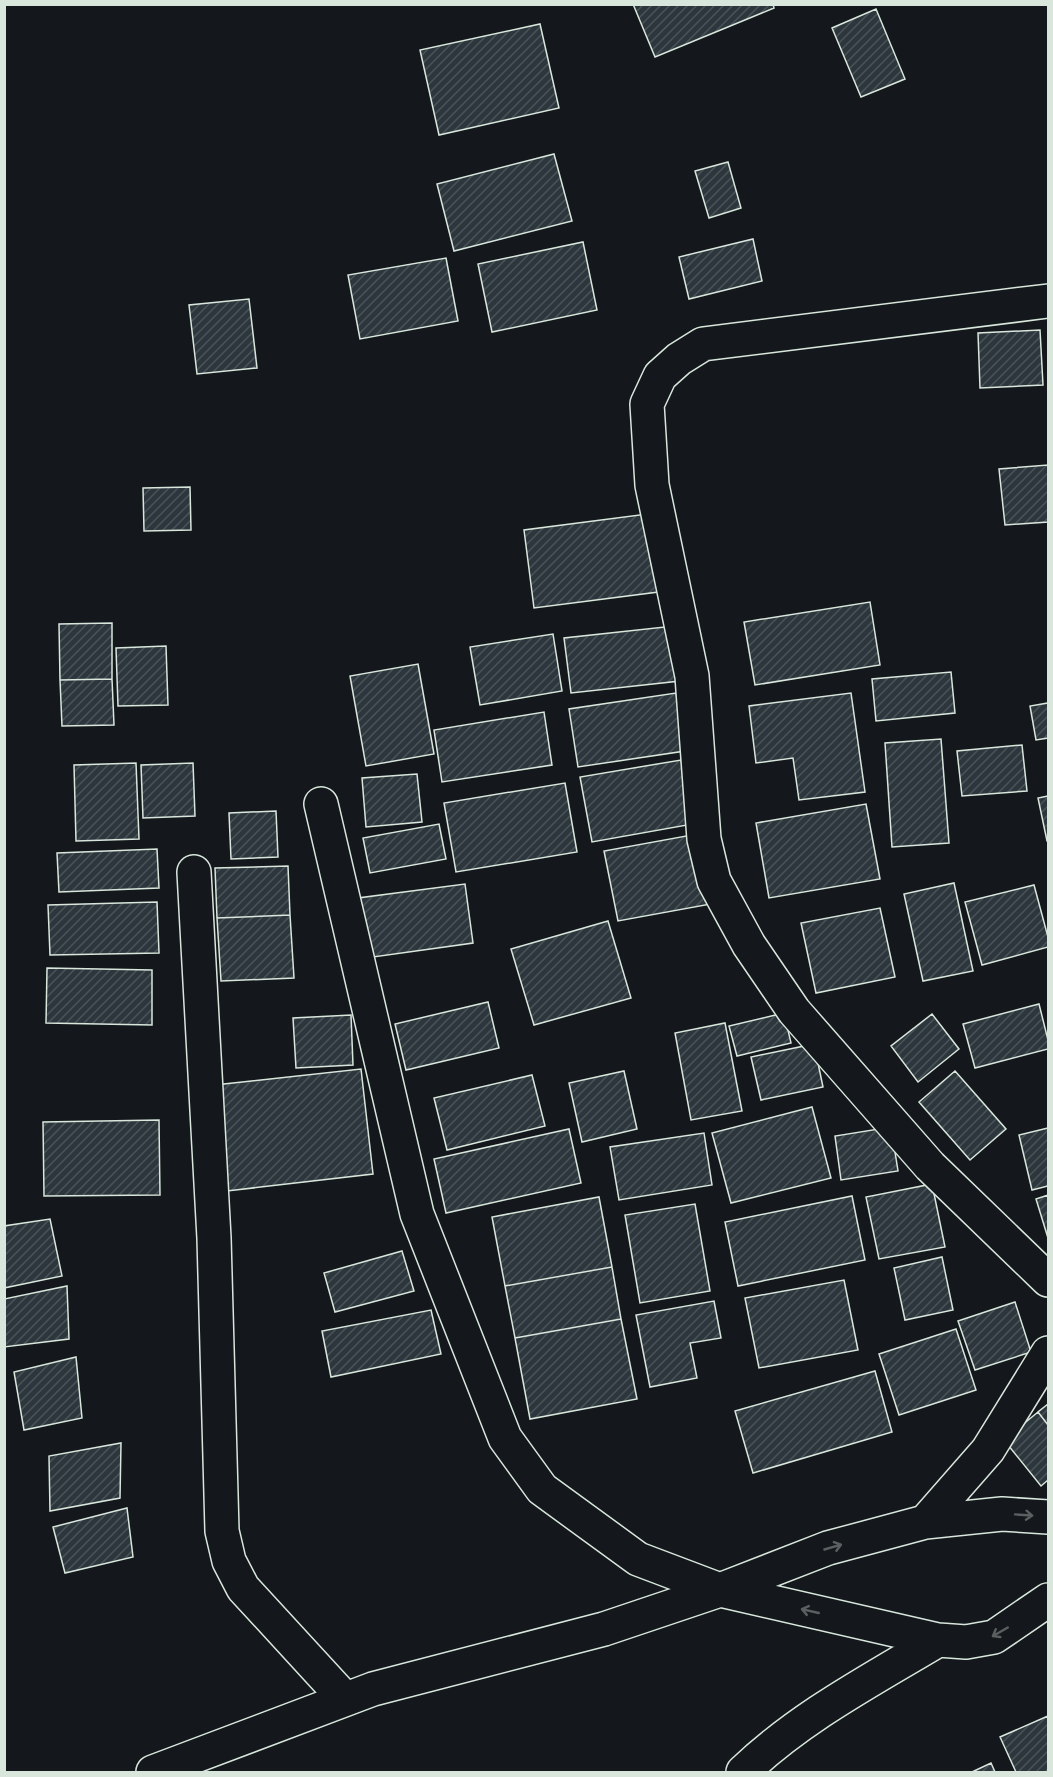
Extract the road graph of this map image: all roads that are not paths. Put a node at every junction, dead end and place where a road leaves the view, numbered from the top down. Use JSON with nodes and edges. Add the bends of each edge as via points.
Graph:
{"nodes":[{"id":1,"x":1048,"y":301,"type":"edge"},
{"id":2,"x":321,"y":804,"type":"dead end"},
{"id":3,"x":194,"y":872,"type":"dead end"},
{"id":4,"x":1048,"y":1280,"type":"edge"},
{"id":5,"x":1048,"y":1353,"type":"edge"},
{"id":6,"x":1048,"y":1517,"type":"edge"},
{"id":7,"x":926,"y":1522,"type":"junction"},
{"id":8,"x":720,"y":1590,"type":"junction"},
{"id":9,"x":1048,"y":1600,"type":"edge"},
{"id":10,"x":938,"y":1640,"type":"junction"},
{"id":11,"x":345,"y":1699,"type":"junction"},
{"id":12,"x":153,"y":1773,"type":"edge"},
{"id":13,"x":743,"y":1773,"type":"edge"}],
"edges":[{"from":1,"to":4,"type":"street","via":[[703,344],[660,376],[647,404],[652,485],[692,676],[704,839],[714,881],[749,945],[794,1011],[930,1166]]},
{"from":2,"to":8,"type":"street","via":[[417,1214],[505,1438],[542,1489],[638,1559]]},
{"from":3,"to":11,"type":"street","via":[[214,1238],[222,1531],[229,1561],[243,1588]]},
{"from":5,"to":7,"type":"street","via":[[988,1450]]},
{"from":7,"to":6,"type":"street","one_way":true,"via":[[1002,1514]]},
{"from":8,"to":7,"type":"street","one_way":true,"via":[[828,1548]]},
{"from":10,"to":8,"type":"street","one_way":true},
{"from":8,"to":11,"type":"street","via":[[604,1629]]},
{"from":9,"to":10,"type":"street","one_way":true,"via":[[994,1636],[966,1642]]},
{"from":10,"to":13,"type":"street","via":[[845,1696],[767,1750]]},
{"from":11,"to":12,"type":"street"}]}
